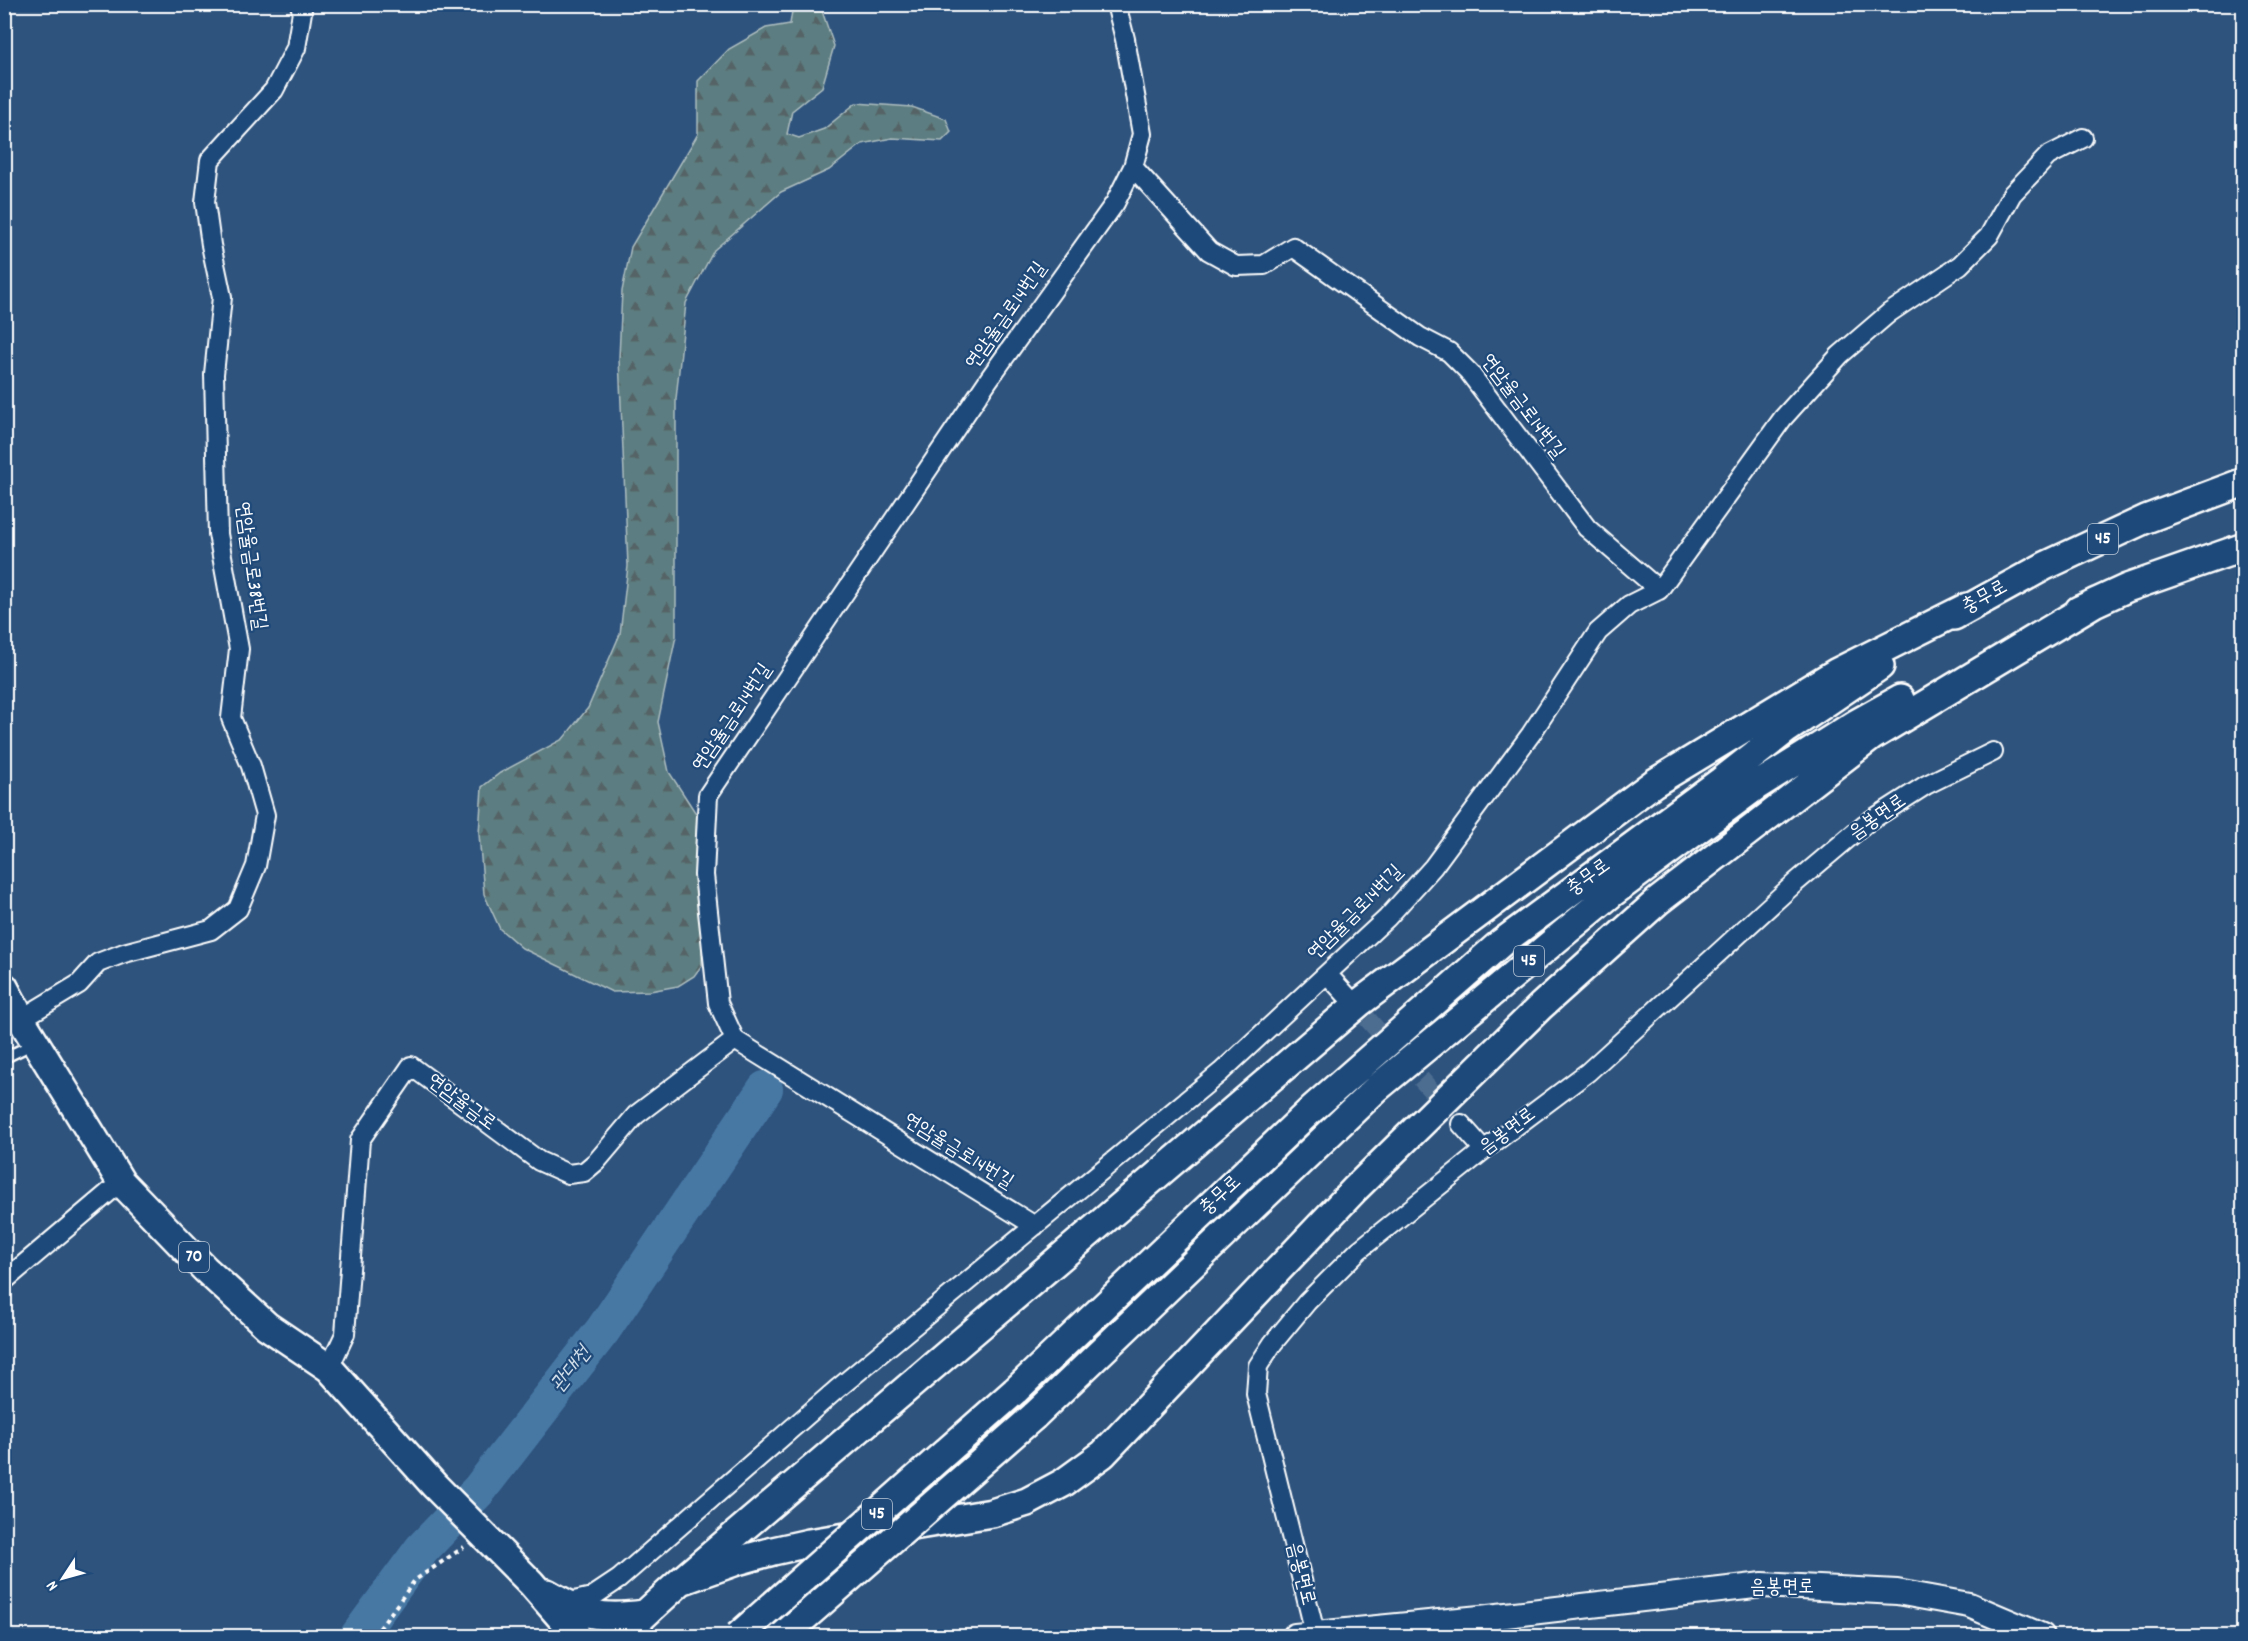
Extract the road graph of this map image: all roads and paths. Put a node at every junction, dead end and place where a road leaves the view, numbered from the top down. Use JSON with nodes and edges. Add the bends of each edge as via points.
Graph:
{"nodes":[{"id":1,"x":300,"y":4,"type":"edge"},
{"id":2,"x":1116,"y":4,"type":"edge"},
{"id":3,"x":2084,"y":138,"type":"dead end"},
{"id":4,"x":1133,"y":167,"type":"junction"},
{"id":5,"x":2244,"y":482,"type":"edge"},
{"id":6,"x":2244,"y":547,"type":"edge"},
{"id":7,"x":1659,"y":590,"type":"junction"},
{"id":8,"x":2096,"y":602,"type":"junction"},
{"id":9,"x":1967,"y":607,"type":"junction"},
{"id":10,"x":1994,"y":752,"type":"dead end"},
{"id":11,"x":1327,"y":974,"type":"junction"},
{"id":12,"x":4,"y":987,"type":"edge"},
{"id":13,"x":1349,"y":998,"type":"tunnel mouth"},
{"id":14,"x":21,"y":1019,"type":"junction"},
{"id":15,"x":735,"y":1040,"type":"junction"},
{"id":16,"x":35,"y":1043,"type":"junction"},
{"id":17,"x":4,"y":1058,"type":"edge"},
{"id":18,"x":1461,"y":1124,"type":"tunnel mouth"},
{"id":19,"x":1484,"y":1150,"type":"junction"},
{"id":20,"x":121,"y":1182,"type":"junction"},
{"id":21,"x":1035,"y":1226,"type":"junction"},
{"id":22,"x":4,"y":1281,"type":"edge"},
{"id":23,"x":329,"y":1368,"type":"junction"},
{"id":24,"x":474,"y":1527,"type":"junction"},
{"id":25,"x":681,"y":1581,"type":"junction"},
{"id":26,"x":531,"y":1583,"type":"junction"},
{"id":27,"x":565,"y":1603,"type":"junction"},
{"id":28,"x":643,"y":1625,"type":"edge"},
{"id":29,"x":1486,"y":1627,"type":"edge"},
{"id":30,"x":1305,"y":1635,"type":"edge"},
{"id":31,"x":374,"y":1636,"type":"edge"},
{"id":32,"x":577,"y":1636,"type":"edge"},
{"id":33,"x":621,"y":1636,"type":"edge"},
{"id":34,"x":738,"y":1636,"type":"edge"},
{"id":35,"x":783,"y":1636,"type":"edge"},
{"id":36,"x":2042,"y":1636,"type":"edge"}],
"edges":[{"from":1,"to":14,"type":"street","name":"연암율금로38번길","via":[[296,48],[274,90],[210,160],[205,202],[222,297],[214,374],[218,534],[239,649],[231,718],[265,815],[256,866],[238,909],[211,930],[124,952],[98,963],[79,984]]},
{"from":2,"to":4,"type":"street","name":"연암율금로14번길","via":[[1142,134]]},
{"from":3,"to":7,"type":"street","name":"연암율금로14번길","via":[[2048,156],[2012,194],[1989,236],[1960,265],[1889,313],[1839,355],[1783,418]]},
{"from":4,"to":7,"type":"street","name":"연암율금로14번길","via":[[1209,251],[1236,266],[1264,265],[1293,247],[1420,337],[1449,351],[1587,528]]},
{"from":4,"to":15,"type":"street","name":"연암율금로14번길","via":[[1115,203],[989,379],[708,795],[704,875],[718,1004]]},
{"from":5,"to":9,"type":"main road","name":"충무로","number":"45","via":[[2146,519]]},
{"from":6,"to":8,"type":"main road","name":"충무로","number":"45"},
{"from":7,"to":11,"type":"street","name":"연암율금로14번길","via":[[1629,605],[1598,632],[1531,734],[1433,867],[1387,918]]},
{"from":8,"to":25,"type":"main road","via":[[1871,737],[1658,901],[1541,1005],[1364,1181],[1103,1454],[1063,1483],[1027,1502],[992,1513],[809,1543],[737,1561]]},
{"from":8,"to":35,"type":"main road","name":"충무로","number":"45","bridge":true,"via":[[2016,638],[1857,723],[1758,785],[1611,894],[1377,1088],[1034,1416]]},
{"from":9,"to":25,"type":"main road","via":[[1837,672],[1654,783],[1359,1003]]},
{"from":9,"to":34,"type":"main road","name":"충무로","number":"45","bridge":true,"via":[[1787,729],[1501,943],[1312,1109],[1015,1391]]},
{"from":10,"to":19,"type":"street","name":"음봉면로","via":[[1926,785],[1865,824],[1588,1072]]},
{"from":11,"to":13,"type":"street"},
{"from":11,"to":21,"type":"street","name":"연암율금로14번길","via":[[1221,1072]]},
{"from":12,"to":14,"type":"main road","number":"70"},
{"from":14,"to":16,"type":"main road","number":"70"},
{"from":15,"to":21,"type":"street","name":"연암율금로14번길"},
{"from":15,"to":23,"type":"street","name":"연암율금로","via":[[636,1115],[584,1172],[568,1174],[540,1161],[411,1066],[360,1140],[345,1334]]},
{"from":16,"to":17,"type":"lane"},
{"from":16,"to":20,"type":"main road","number":"70"},
{"from":18,"to":19,"type":"street"},
{"from":19,"to":30,"type":"street","name":"음봉면로","via":[[1359,1250],[1307,1302],[1258,1366],[1256,1394]]},
{"from":20,"to":22,"type":"street"},
{"from":20,"to":23,"type":"main road","number":"70","via":[[267,1326]]},
{"from":21,"to":27,"type":"street","name":"연암율금로14번길","via":[[837,1390],[619,1579],[592,1598]]},
{"from":23,"to":24,"type":"main road","number":"70"},
{"from":24,"to":26,"type":"main road","number":"70"},
{"from":24,"to":31,"type":"path","via":[[416,1580]]},
{"from":25,"to":28,"type":"main road"},
{"from":26,"to":27,"type":"main road"},
{"from":26,"to":32,"type":"main road","number":"70"},
{"from":27,"to":28,"type":"main road","via":[[588,1614]]},
{"from":28,"to":33,"type":"main road"},
{"from":29,"to":30,"type":"street","name":"음봉면로"},
{"from":29,"to":36,"type":"street","name":"음봉면로","via":[[1763,1585],[1897,1592],[1969,1605]]}]}
